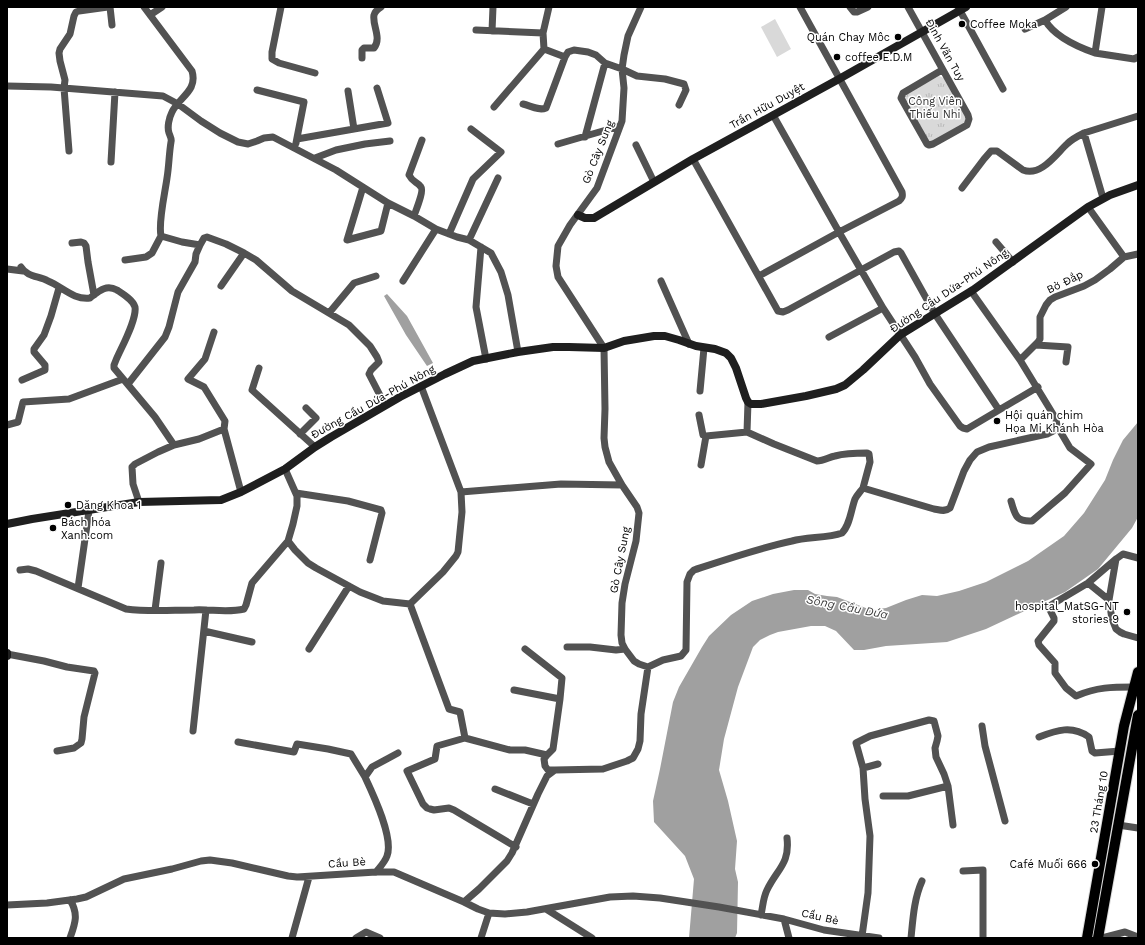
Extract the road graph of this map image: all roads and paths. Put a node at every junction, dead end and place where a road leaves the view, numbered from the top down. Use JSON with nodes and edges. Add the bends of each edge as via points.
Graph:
{"nodes":[{"id":1,"x":109,"y":7,"type":"edge"},
{"id":2,"x":144,"y":7,"type":"edge"},
{"id":3,"x":162,"y":7,"type":"edge"},
{"id":4,"x":281,"y":7,"type":"edge"},
{"id":5,"x":381,"y":7,"type":"edge"},
{"id":6,"x":493,"y":7,"type":"edge"},
{"id":7,"x":549,"y":7,"type":"edge"},
{"id":8,"x":641,"y":7,"type":"edge"},
{"id":9,"x":800,"y":7,"type":"edge"},
{"id":10,"x":850,"y":7,"type":"edge"},
{"id":11,"x":868,"y":7,"type":"edge"},
{"id":12,"x":908,"y":7,"type":"edge"},
{"id":13,"x":1066,"y":7,"type":"edge"},
{"id":14,"x":1102,"y":7,"type":"edge"},
{"id":15,"x":961,"y":8,"type":"edge"},
{"id":16,"x":150,"y":15,"type":"junction"},
{"id":17,"x":1045,"y":20,"type":"junction"},
{"id":18,"x":112,"y":24,"type":"dead end"},
{"id":19,"x":1025,"y":29,"type":"dead end"},
{"id":20,"x":476,"y":30,"type":"dead end"},
{"id":21,"x":492,"y":31,"type":"junction"},
{"id":22,"x":922,"y":32,"type":"junction"},
{"id":23,"x":543,"y":33,"type":"junction"},
{"id":24,"x":544,"y":49,"type":"junction"},
{"id":25,"x":1095,"y":53,"type":"junction"},
{"id":26,"x":565,"y":57,"type":"junction"},
{"id":27,"x":1138,"y":57,"type":"edge"},
{"id":28,"x":362,"y":58,"type":"dead end"},
{"id":29,"x":605,"y":63,"type":"junction"},
{"id":30,"x":622,"y":69,"type":"junction"},
{"id":31,"x":942,"y":70,"type":"junction"},
{"id":32,"x":315,"y":73,"type":"dead end"},
{"id":33,"x":839,"y":79,"type":"junction"},
{"id":34,"x":7,"y":86,"type":"edge"},
{"id":35,"x":64,"y":88,"type":"junction"},
{"id":36,"x":376,"y":88,"type":"dead end"},
{"id":37,"x":1003,"y":89,"type":"dead end"},
{"id":38,"x":257,"y":90,"type":"dead end"},
{"id":39,"x":115,"y":92,"type":"junction"},
{"id":40,"x":348,"y":92,"type":"dead end"},
{"id":41,"x":178,"y":104,"type":"junction"},
{"id":42,"x":523,"y":104,"type":"dead end"},
{"id":43,"x":679,"y":105,"type":"dead end"},
{"id":44,"x":494,"y":107,"type":"dead end"},
{"id":45,"x":773,"y":115,"type":"junction"},
{"id":46,"x":1138,"y":116,"type":"edge"},
{"id":47,"x":620,"y":126,"type":"junction"},
{"id":48,"x":354,"y":129,"type":"junction"},
{"id":49,"x":471,"y":129,"type":"dead end"},
{"id":50,"x":1084,"y":133,"type":"junction"},
{"id":51,"x":585,"y":137,"type":"junction"},
{"id":52,"x":297,"y":139,"type":"junction"},
{"id":53,"x":422,"y":140,"type":"dead end"},
{"id":54,"x":390,"y":142,"type":"dead end"},
{"id":55,"x":558,"y":144,"type":"dead end"},
{"id":56,"x":636,"y":145,"type":"dead end"},
{"id":57,"x":295,"y":148,"type":"junction"},
{"id":58,"x":69,"y":151,"type":"dead end"},
{"id":59,"x":315,"y":158,"type":"junction"},
{"id":60,"x":693,"y":159,"type":"junction"},
{"id":61,"x":110,"y":162,"type":"dead end"},
{"id":62,"x":498,"y":178,"type":"dead end"},
{"id":63,"x":654,"y":182,"type":"junction"},
{"id":64,"x":1138,"y":185,"type":"edge"},
{"id":65,"x":363,"y":187,"type":"junction"},
{"id":66,"x":962,"y":188,"type":"dead end"},
{"id":67,"x":1103,"y":198,"type":"junction"},
{"id":68,"x":388,"y":203,"type":"junction"},
{"id":69,"x":1088,"y":207,"type":"junction"},
{"id":70,"x":578,"y":215,"type":"junction"},
{"id":71,"x":414,"y":216,"type":"junction"},
{"id":72,"x":436,"y":229,"type":"junction"},
{"id":73,"x":839,"y":232,"type":"junction"},
{"id":74,"x":450,"y":234,"type":"junction"},
{"id":75,"x":161,"y":236,"type":"junction"},
{"id":76,"x":469,"y":240,"type":"junction"},
{"id":77,"x":996,"y":242,"type":"dead end"},
{"id":78,"x":72,"y":243,"type":"dead end"},
{"id":79,"x":200,"y":245,"type":"junction"},
{"id":80,"x":481,"y":247,"type":"junction"},
{"id":81,"x":244,"y":253,"type":"junction"},
{"id":82,"x":1138,"y":254,"type":"edge"},
{"id":83,"x":1124,"y":257,"type":"junction"},
{"id":84,"x":125,"y":260,"type":"dead end"},
{"id":85,"x":1014,"y":262,"type":"junction"},
{"id":86,"x":7,"y":269,"type":"edge"},
{"id":87,"x":861,"y":271,"type":"junction"},
{"id":88,"x":376,"y":276,"type":"dead end"},
{"id":89,"x":759,"y":276,"type":"junction"},
{"id":90,"x":403,"y":281,"type":"dead end"},
{"id":91,"x":661,"y":281,"type":"dead end"},
{"id":92,"x":221,"y":286,"type":"dead end"},
{"id":93,"x":59,"y":288,"type":"junction"},
{"id":94,"x":971,"y":291,"type":"junction"},
{"id":95,"x":94,"y":295,"type":"junction"},
{"id":96,"x":883,"y":308,"type":"junction"},
{"id":97,"x":329,"y":313,"type":"junction"},
{"id":98,"x":935,"y":314,"type":"junction"},
{"id":99,"x":214,"y":332,"type":"dead end"},
{"id":100,"x":900,"y":335,"type":"junction"},
{"id":101,"x":829,"y":337,"type":"dead end"},
{"id":102,"x":689,"y":344,"type":"junction"},
{"id":103,"x":1036,"y":346,"type":"junction"},
{"id":104,"x":604,"y":348,"type":"junction"},
{"id":105,"x":704,"y":348,"type":"junction"},
{"id":106,"x":518,"y":352,"type":"junction"},
{"id":107,"x":486,"y":359,"type":"junction"},
{"id":108,"x":1020,"y":360,"type":"junction"},
{"id":109,"x":1066,"y":362,"type":"dead end"},
{"id":110,"x":259,"y":368,"type":"dead end"},
{"id":111,"x":22,"y":380,"type":"dead end"},
{"id":112,"x":126,"y":381,"type":"junction"},
{"id":113,"x":422,"y":386,"type":"junction"},
{"id":114,"x":1038,"y":386,"type":"junction"},
{"id":115,"x":700,"y":391,"type":"dead end"},
{"id":116,"x":748,"y":402,"type":"junction"},
{"id":117,"x":385,"y":405,"type":"junction"},
{"id":118,"x":306,"y":408,"type":"dead end"},
{"id":119,"x":999,"y":410,"type":"junction"},
{"id":120,"x":699,"y":415,"type":"dead end"},
{"id":121,"x":7,"y":425,"type":"edge"},
{"id":122,"x":1057,"y":426,"type":"junction"},
{"id":123,"x":224,"y":429,"type":"junction"},
{"id":124,"x":747,"y":432,"type":"junction"},
{"id":125,"x":300,"y":434,"type":"junction"},
{"id":126,"x":706,"y":436,"type":"junction"},
{"id":127,"x":174,"y":446,"type":"junction"},
{"id":128,"x":315,"y":447,"type":"junction"},
{"id":129,"x":701,"y":465,"type":"dead end"},
{"id":130,"x":285,"y":469,"type":"junction"},
{"id":131,"x":622,"y":485,"type":"junction"},
{"id":132,"x":863,"y":488,"type":"junction"},
{"id":133,"x":241,"y":492,"type":"junction"},
{"id":134,"x":461,"y":492,"type":"junction"},
{"id":135,"x":296,"y":493,"type":"junction"},
{"id":136,"x":1011,"y":501,"type":"dead end"},
{"id":137,"x":139,"y":502,"type":"junction"},
{"id":138,"x":89,"y":511,"type":"junction"},
{"id":139,"x":7,"y":524,"type":"edge"},
{"id":140,"x":288,"y":541,"type":"junction"},
{"id":141,"x":1138,"y":558,"type":"edge"},
{"id":142,"x":1116,"y":559,"type":"junction"},
{"id":143,"x":370,"y":560,"type":"dead end"},
{"id":144,"x":161,"y":563,"type":"dead end"},
{"id":145,"x":20,"y":570,"type":"dead end"},
{"id":146,"x":1088,"y":583,"type":"junction"},
{"id":147,"x":349,"y":586,"type":"junction"},
{"id":148,"x":78,"y":588,"type":"junction"},
{"id":149,"x":1109,"y":600,"type":"junction"},
{"id":150,"x":410,"y":604,"type":"junction"},
{"id":151,"x":155,"y":610,"type":"junction"},
{"id":152,"x":206,"y":610,"type":"junction"},
{"id":153,"x":204,"y":631,"type":"junction"},
{"id":154,"x":1138,"y":638,"type":"edge"},
{"id":155,"x":252,"y":642,"type":"dead end"},
{"id":156,"x":568,"y":647,"type":"dead end"},
{"id":157,"x":309,"y":649,"type":"dead end"},
{"id":158,"x":525,"y":649,"type":"dead end"},
{"id":159,"x":625,"y":649,"type":"junction"},
{"id":160,"x":7,"y":654,"type":"edge"},
{"id":161,"x":648,"y":667,"type":"junction"},
{"id":162,"x":1138,"y":672,"type":"edge"},
{"id":163,"x":1134,"y":687,"type":"junction"},
{"id":164,"x":514,"y":690,"type":"dead end"},
{"id":165,"x":560,"y":698,"type":"junction"},
{"id":166,"x":1138,"y":715,"type":"edge"},
{"id":167,"x":982,"y":726,"type":"dead end"},
{"id":168,"x":193,"y":731,"type":"dead end"},
{"id":169,"x":1039,"y":737,"type":"dead end"},
{"id":170,"x":465,"y":738,"type":"junction"},
{"id":171,"x":238,"y":742,"type":"dead end"},
{"id":172,"x":57,"y":751,"type":"dead end"},
{"id":173,"x":1120,"y":751,"type":"junction"},
{"id":174,"x":398,"y":753,"type":"dead end"},
{"id":175,"x":548,"y":755,"type":"junction"},
{"id":176,"x":878,"y":764,"type":"dead end"},
{"id":177,"x":863,"y":768,"type":"junction"},
{"id":178,"x":555,"y":770,"type":"junction"},
{"id":179,"x":365,"y":777,"type":"junction"},
{"id":180,"x":948,"y":786,"type":"junction"},
{"id":181,"x":495,"y":789,"type":"dead end"},
{"id":182,"x":883,"y":796,"type":"dead end"},
{"id":183,"x":533,"y":804,"type":"junction"},
{"id":184,"x":1005,"y":821,"type":"dead end"},
{"id":185,"x":953,"y":825,"type":"dead end"},
{"id":186,"x":1118,"y":825,"type":"junction"},
{"id":187,"x":1138,"y":828,"type":"edge"},
{"id":188,"x":787,"y":838,"type":"dead end"},
{"id":189,"x":516,"y":847,"type":"junction"},
{"id":190,"x":963,"y":871,"type":"dead end"},
{"id":191,"x":376,"y":872,"type":"junction"},
{"id":192,"x":309,"y":877,"type":"junction"},
{"id":193,"x":922,"y":881,"type":"dead end"},
{"id":194,"x":70,"y":900,"type":"junction"},
{"id":195,"x":464,"y":902,"type":"junction"},
{"id":196,"x":7,"y":905,"type":"edge"},
{"id":197,"x":546,"y":909,"type":"junction"},
{"id":198,"x":489,"y":913,"type":"junction"},
{"id":199,"x":758,"y":914,"type":"junction"},
{"id":200,"x":784,"y":920,"type":"junction"},
{"id":201,"x":862,"y":936,"type":"junction"},
{"id":202,"x":1138,"y":937,"type":"edge"},
{"id":203,"x":70,"y":938,"type":"edge"},
{"id":204,"x":292,"y":938,"type":"edge"},
{"id":205,"x":356,"y":938,"type":"edge"},
{"id":206,"x":380,"y":938,"type":"edge"},
{"id":207,"x":480,"y":938,"type":"edge"},
{"id":208,"x":592,"y":938,"type":"edge"},
{"id":209,"x":789,"y":938,"type":"edge"},
{"id":210,"x":879,"y":938,"type":"edge"},
{"id":211,"x":911,"y":938,"type":"edge"},
{"id":212,"x":983,"y":938,"type":"edge"},
{"id":213,"x":1087,"y":938,"type":"edge"},
{"id":214,"x":1098,"y":938,"type":"edge"},
{"id":215,"x":1102,"y":938,"type":"edge"}],
"edges":[{"from":1,"to":18,"type":"street"},
{"from":1,"to":35,"type":"street","via":[[76,12],[70,34],[59,53],[65,80]]},
{"from":2,"to":16,"type":"street"},
{"from":3,"to":16,"type":"street"},
{"from":4,"to":32,"type":"street","via":[[272,59]]},
{"from":5,"to":28,"type":"street","via":[[374,16],[377,44],[374,48],[364,48]]},
{"from":6,"to":21,"type":"street"},
{"from":7,"to":23,"type":"street"},
{"from":8,"to":30,"type":"street","name":"Gò Cây Sung","via":[[628,36]]},
{"from":9,"to":33,"type":"street"},
{"from":10,"to":11,"type":"street","via":[[853,12],[857,12]]},
{"from":12,"to":22,"type":"street","name":"Đinh Văn Tuy"},
{"from":13,"to":17,"type":"street"},
{"from":14,"to":25,"type":"street"},
{"from":15,"to":22,"type":"street","name":"Trần Hữu Duyệt"},
{"from":15,"to":37,"type":"street"},
{"from":16,"to":41,"type":"street","via":[[192,71],[192,86]]},
{"from":17,"to":19,"type":"street"},
{"from":17,"to":25,"type":"street","via":[[1051,28],[1072,43]]},
{"from":20,"to":21,"type":"street"},
{"from":21,"to":23,"type":"street"},
{"from":22,"to":31,"type":"street","name":"Đinh Văn Tuy"},
{"from":22,"to":33,"type":"street","name":"Trần Hữu Duyệt"},
{"from":23,"to":24,"type":"street"},
{"from":24,"to":26,"type":"street"},
{"from":24,"to":44,"type":"street"},
{"from":25,"to":27,"type":"street","via":[[1134,59]]},
{"from":26,"to":29,"type":"street","via":[[568,52],[574,50],[588,52]]},
{"from":26,"to":42,"type":"street","via":[[546,108],[539,109]]},
{"from":29,"to":30,"type":"street"},
{"from":29,"to":51,"type":"street"},
{"from":30,"to":43,"type":"street","via":[[637,76],[684,84],[686,90]]},
{"from":30,"to":47,"type":"street","name":"Gò Cây Sung","via":[[624,88]]},
{"from":31,"to":31,"type":"street","name":"Đinh Văn Tuy","via":[[969,119],[967,125],[929,145],[901,98],[903,93]]},
{"from":33,"to":45,"type":"street","name":"Trần Hữu Duyệt"},
{"from":33,"to":73,"type":"street","via":[[903,195],[899,201]]},
{"from":34,"to":35,"type":"street"},
{"from":35,"to":39,"type":"street"},
{"from":35,"to":58,"type":"street"},
{"from":36,"to":48,"type":"street","via":[[388,123]]},
{"from":38,"to":52,"type":"street","via":[[304,102]]},
{"from":39,"to":41,"type":"street","via":[[163,96]]},
{"from":39,"to":61,"type":"street"},
{"from":40,"to":48,"type":"street"},
{"from":41,"to":57,"type":"street","via":[[201,121],[238,142],[248,144],[273,137]]},
{"from":41,"to":75,"type":"street","via":[[172,112],[168,128],[172,140],[161,216]]},
{"from":45,"to":60,"type":"street","name":"Trần Hữu Duyệt"},
{"from":45,"to":73,"type":"street"},
{"from":46,"to":50,"type":"street"},
{"from":47,"to":51,"type":"street"},
{"from":47,"to":70,"type":"street","name":"Gò Cây Sung","via":[[597,188]]},
{"from":48,"to":52,"type":"street"},
{"from":49,"to":74,"type":"street","via":[[501,152],[473,178]]},
{"from":50,"to":66,"type":"street","via":[[1068,143],[1048,164],[1034,171],[1027,172],[997,151],[992,152]]},
{"from":50,"to":67,"type":"street"},
{"from":51,"to":55,"type":"street"},
{"from":52,"to":57,"type":"street"},
{"from":53,"to":71,"type":"street","via":[[409,174],[412,180],[421,186],[422,191]]},
{"from":54,"to":59,"type":"street","via":[[336,150]]},
{"from":56,"to":63,"type":"street"},
{"from":57,"to":59,"type":"street"},
{"from":59,"to":65,"type":"street"},
{"from":60,"to":63,"type":"street","name":"Trần Hữu Duyệt"},
{"from":60,"to":89,"type":"street"},
{"from":62,"to":76,"type":"street"},
{"from":63,"to":70,"type":"street","name":"Trần Hữu Duyệt","via":[[594,218]]},
{"from":64,"to":67,"type":"street","name":"Đường Cầu Dứa-Phú Nông"},
{"from":65,"to":68,"type":"street"},
{"from":65,"to":68,"type":"street","via":[[347,240],[381,230]]},
{"from":67,"to":69,"type":"street","name":"Đường Cầu Dứa-Phú Nông"},
{"from":68,"to":71,"type":"street"},
{"from":69,"to":83,"type":"street"},
{"from":69,"to":85,"type":"street","name":"Đường Cầu Dứa-Phú Nông"},
{"from":70,"to":104,"type":"street","name":"Gò Cây Sung","via":[[558,246],[558,277]]},
{"from":71,"to":72,"type":"street"},
{"from":72,"to":74,"type":"street"},
{"from":72,"to":90,"type":"street"},
{"from":73,"to":87,"type":"street"},
{"from":73,"to":89,"type":"street"},
{"from":74,"to":76,"type":"street"},
{"from":75,"to":79,"type":"street"},
{"from":75,"to":84,"type":"street","via":[[150,255]]},
{"from":76,"to":80,"type":"street"},
{"from":77,"to":85,"type":"street"},
{"from":78,"to":95,"type":"street","via":[[81,242],[86,246]]},
{"from":79,"to":81,"type":"street","via":[[204,238],[209,237]]},
{"from":79,"to":112,"type":"street","via":[[195,262],[178,292],[165,337]]},
{"from":80,"to":106,"type":"street","via":[[491,253],[501,272],[508,295]]},
{"from":80,"to":107,"type":"street","via":[[476,307]]},
{"from":81,"to":92,"type":"street"},
{"from":81,"to":97,"type":"street","via":[[292,291]]},
{"from":82,"to":83,"type":"street","name":"Bờ Đắp"},
{"from":83,"to":103,"type":"street","name":"Bờ Đắp","via":[[1095,280],[1050,300],[1040,317],[1040,339]]},
{"from":85,"to":94,"type":"street","name":"Đường Cầu Dứa-Phú Nông"},
{"from":86,"to":93,"type":"street","via":[[22,269],[46,279]]},
{"from":87,"to":89,"type":"street","via":[[782,312],[778,311]]},
{"from":87,"to":96,"type":"street"},
{"from":87,"to":98,"type":"street","via":[[899,251]]},
{"from":88,"to":97,"type":"street","via":[[354,283]]},
{"from":91,"to":102,"type":"street"},
{"from":93,"to":95,"type":"street","via":[[79,298],[90,298]]},
{"from":93,"to":111,"type":"street","via":[[44,335],[34,349],[45,365],[45,370]]},
{"from":94,"to":98,"type":"street","name":"Đường Cầu Dứa-Phú Nông"},
{"from":94,"to":108,"type":"street"},
{"from":95,"to":112,"type":"street","via":[[103,288],[110,288],[126,297],[135,307],[131,327],[114,365]]},
{"from":96,"to":100,"type":"street"},
{"from":96,"to":101,"type":"street"},
{"from":97,"to":117,"type":"street","via":[[349,325],[377,357],[379,362],[369,374]]},
{"from":98,"to":100,"type":"street","name":"Đường Cầu Dứa-Phú Nông"},
{"from":98,"to":119,"type":"street"},
{"from":99,"to":123,"type":"street","via":[[205,359],[188,379],[204,387],[224,421]]},
{"from":100,"to":116,"type":"street","name":"Đường Cầu Dứa-Phú Nông","via":[[863,370],[836,389],[756,405]]},
{"from":100,"to":119,"type":"street","via":[[960,426],[967,429]]},
{"from":102,"to":104,"type":"street","name":"Đường Cầu Dứa-Phú Nông","via":[[665,336],[654,336],[624,341]]},
{"from":102,"to":105,"type":"street","name":"Đường Cầu Dứa-Phú Nông"},
{"from":103,"to":108,"type":"street"},
{"from":103,"to":109,"type":"street","via":[[1068,347]]},
{"from":104,"to":106,"type":"street","name":"Đường Cầu Dứa-Phú Nông","via":[[564,347]]},
{"from":104,"to":131,"type":"street","name":"Gò Cây Sung","via":[[605,447],[609,462]]},
{"from":105,"to":115,"type":"street"},
{"from":105,"to":116,"type":"street","name":"Đường Cầu Dứa-Phú Nông","via":[[726,353],[731,358]]},
{"from":106,"to":107,"type":"street","name":"Đường Cầu Dứa-Phú Nông"},
{"from":107,"to":113,"type":"street","name":"Đường Cầu Dứa-Phú Nông","via":[[473,361]]},
{"from":108,"to":114,"type":"street"},
{"from":110,"to":125,"type":"street","via":[[252,390]]},
{"from":112,"to":121,"type":"street","via":[[69,399],[22,402],[18,422]]},
{"from":112,"to":127,"type":"street"},
{"from":113,"to":117,"type":"street","name":"Đường Cầu Dứa-Phú Nông"},
{"from":113,"to":134,"type":"street"},
{"from":114,"to":119,"type":"street"},
{"from":114,"to":122,"type":"street","via":[[1056,419]]},
{"from":116,"to":124,"type":"street"},
{"from":117,"to":128,"type":"street","name":"Đường Cầu Dứa-Phú Nông"},
{"from":118,"to":125,"type":"street","via":[[316,418]]},
{"from":120,"to":126,"type":"street","via":[[703,435]]},
{"from":122,"to":132,"type":"street","via":[[1047,434],[977,452],[966,466],[950,508],[945,511]]},
{"from":122,"to":136,"type":"street","via":[[1070,448],[1091,464],[1065,493],[1032,522],[1023,522],[1016,516]]},
{"from":123,"to":127,"type":"street"},
{"from":123,"to":133,"type":"street"},
{"from":124,"to":126,"type":"street"},
{"from":124,"to":132,"type":"street","via":[[817,461],[834,456],[867,453],[870,462]]},
{"from":125,"to":128,"type":"street"},
{"from":126,"to":129,"type":"street"},
{"from":127,"to":137,"type":"street","via":[[132,467],[133,484]]},
{"from":128,"to":130,"type":"street","name":"Đường Cầu Dứa-Phú Nông"},
{"from":130,"to":133,"type":"street","name":"Đường Cầu Dứa-Phú Nông"},
{"from":130,"to":135,"type":"street"},
{"from":131,"to":134,"type":"street","via":[[561,484]]},
{"from":131,"to":159,"type":"street","name":"Gò Cây Sung","via":[[639,513],[636,541],[621,613],[621,635]]},
{"from":132,"to":161,"type":"street","via":[[856,497],[842,533],[766,547],[694,570],[687,582],[686,650],[681,656]]},
{"from":133,"to":137,"type":"street","name":"Đường Cầu Dứa-Phú Nông","via":[[221,500]]},
{"from":134,"to":150,"type":"street","via":[[458,552],[443,572]]},
{"from":135,"to":140,"type":"street","via":[[296,514]]},
{"from":135,"to":143,"type":"street","via":[[348,501],[381,510]]},
{"from":137,"to":138,"type":"street","name":"Đường Cầu Dứa-Phú Nông"},
{"from":138,"to":139,"type":"street","name":"Đường Cầu Dứa-Phú Nông"},
{"from":138,"to":148,"type":"street"},
{"from":140,"to":147,"type":"street","via":[[308,563]]},
{"from":140,"to":152,"type":"street","via":[[252,583],[244,609]]},
{"from":141,"to":142,"type":"street","via":[[1123,554]]},
{"from":142,"to":146,"type":"street"},
{"from":142,"to":149,"type":"street"},
{"from":144,"to":151,"type":"street"},
{"from":145,"to":148,"type":"street","via":[[36,571]]},
{"from":146,"to":149,"type":"street"},
{"from":146,"to":163,"type":"street","via":[[1051,606],[1054,620],[1038,639],[1039,645],[1055,663],[1054,674],[1076,696],[1105,688]]},
{"from":147,"to":150,"type":"street","via":[[384,601]]},
{"from":147,"to":157,"type":"street"},
{"from":148,"to":151,"type":"street","via":[[126,609]]},
{"from":149,"to":154,"type":"street","via":[[1116,629]]},
{"from":150,"to":170,"type":"street","via":[[449,709],[460,712]]},
{"from":151,"to":152,"type":"street"},
{"from":152,"to":153,"type":"street"},
{"from":153,"to":155,"type":"street"},
{"from":153,"to":168,"type":"street"},
{"from":156,"to":159,"type":"street"},
{"from":158,"to":165,"type":"street","via":[[562,678]]},
{"from":159,"to":161,"type":"street","via":[[634,661]]},
{"from":160,"to":172,"type":"street","via":[[94,671],[81,743],[74,748]]},
{"from":161,"to":178,"type":"street","via":[[640,741],[633,758],[603,769]]},
{"from":162,"to":163,"type":"main road","name":"23 Tháng 10"},
{"from":163,"to":173,"type":"main road","name":"23 Tháng 10"},
{"from":164,"to":165,"type":"street"},
{"from":165,"to":175,"type":"street","via":[[553,749]]},
{"from":166,"to":186,"type":"main road","name":"23 Tháng 10"},
{"from":167,"to":184,"type":"street"},
{"from":169,"to":173,"type":"street","via":[[1060,730],[1070,730],[1084,733],[1089,737],[1092,751],[1095,753]]},
{"from":170,"to":175,"type":"street","via":[[510,750]]},
{"from":170,"to":189,"type":"street","via":[[437,746],[434,759],[407,771],[427,808],[449,808]]},
{"from":171,"to":179,"type":"street","via":[[294,752],[297,744],[351,754]]},
{"from":173,"to":213,"type":"main road","name":"23 Tháng 10"},
{"from":174,"to":179,"type":"street","via":[[372,768]]},
{"from":175,"to":178,"type":"street","via":[[544,759],[544,766],[548,770]]},
{"from":176,"to":177,"type":"street"},
{"from":177,"to":180,"type":"street","via":[[856,743],[870,736],[929,720],[934,722],[938,736],[936,757]]},
{"from":177,"to":201,"type":"street","via":[[870,845],[868,893]]},
{"from":178,"to":183,"type":"street","via":[[548,776]]},
{"from":179,"to":191,"type":"street","via":[[376,799],[387,837],[387,857]]},
{"from":180,"to":182,"type":"street","via":[[908,796]]},
{"from":180,"to":185,"type":"street"},
{"from":181,"to":183,"type":"street"},
{"from":183,"to":189,"type":"street"},
{"from":186,"to":187,"type":"street"},
{"from":186,"to":214,"type":"main road","name":"23 Tháng 10"},
{"from":188,"to":199,"type":"street","via":[[786,857],[780,872],[764,896]]},
{"from":189,"to":195,"type":"street","via":[[507,861]]},
{"from":190,"to":212,"type":"street","via":[[983,870]]},
{"from":191,"to":192,"type":"street","name":"Cầu Bè"},
{"from":191,"to":195,"type":"street","name":"Cầu Bè","via":[[400,873]]},
{"from":192,"to":194,"type":"street","name":"Cầu Bè","via":[[288,876],[210,860],[124,879],[86,897]]},
{"from":192,"to":204,"type":"street"},
{"from":193,"to":211,"type":"street","via":[[917,892]]},
{"from":194,"to":196,"type":"street","name":"Cầu Bè"},
{"from":194,"to":203,"type":"street","via":[[76,916]]},
{"from":195,"to":198,"type":"street","name":"Cầu Bè"},
{"from":197,"to":198,"type":"street","name":"Cầu Bè","via":[[514,914]]},
{"from":197,"to":199,"type":"street","name":"Cầu Bè","via":[[610,897],[634,896]]},
{"from":197,"to":208,"type":"street"},
{"from":198,"to":207,"type":"street"},
{"from":199,"to":200,"type":"street","name":"Cầu Bè"},
{"from":200,"to":201,"type":"street","name":"Cầu Bè"},
{"from":200,"to":209,"type":"street"},
{"from":201,"to":210,"type":"street","name":"Cầu Bè"},
{"from":202,"to":215,"type":"street","via":[[1125,932]]},
{"from":205,"to":206,"type":"street","via":[[366,932]]}]}
